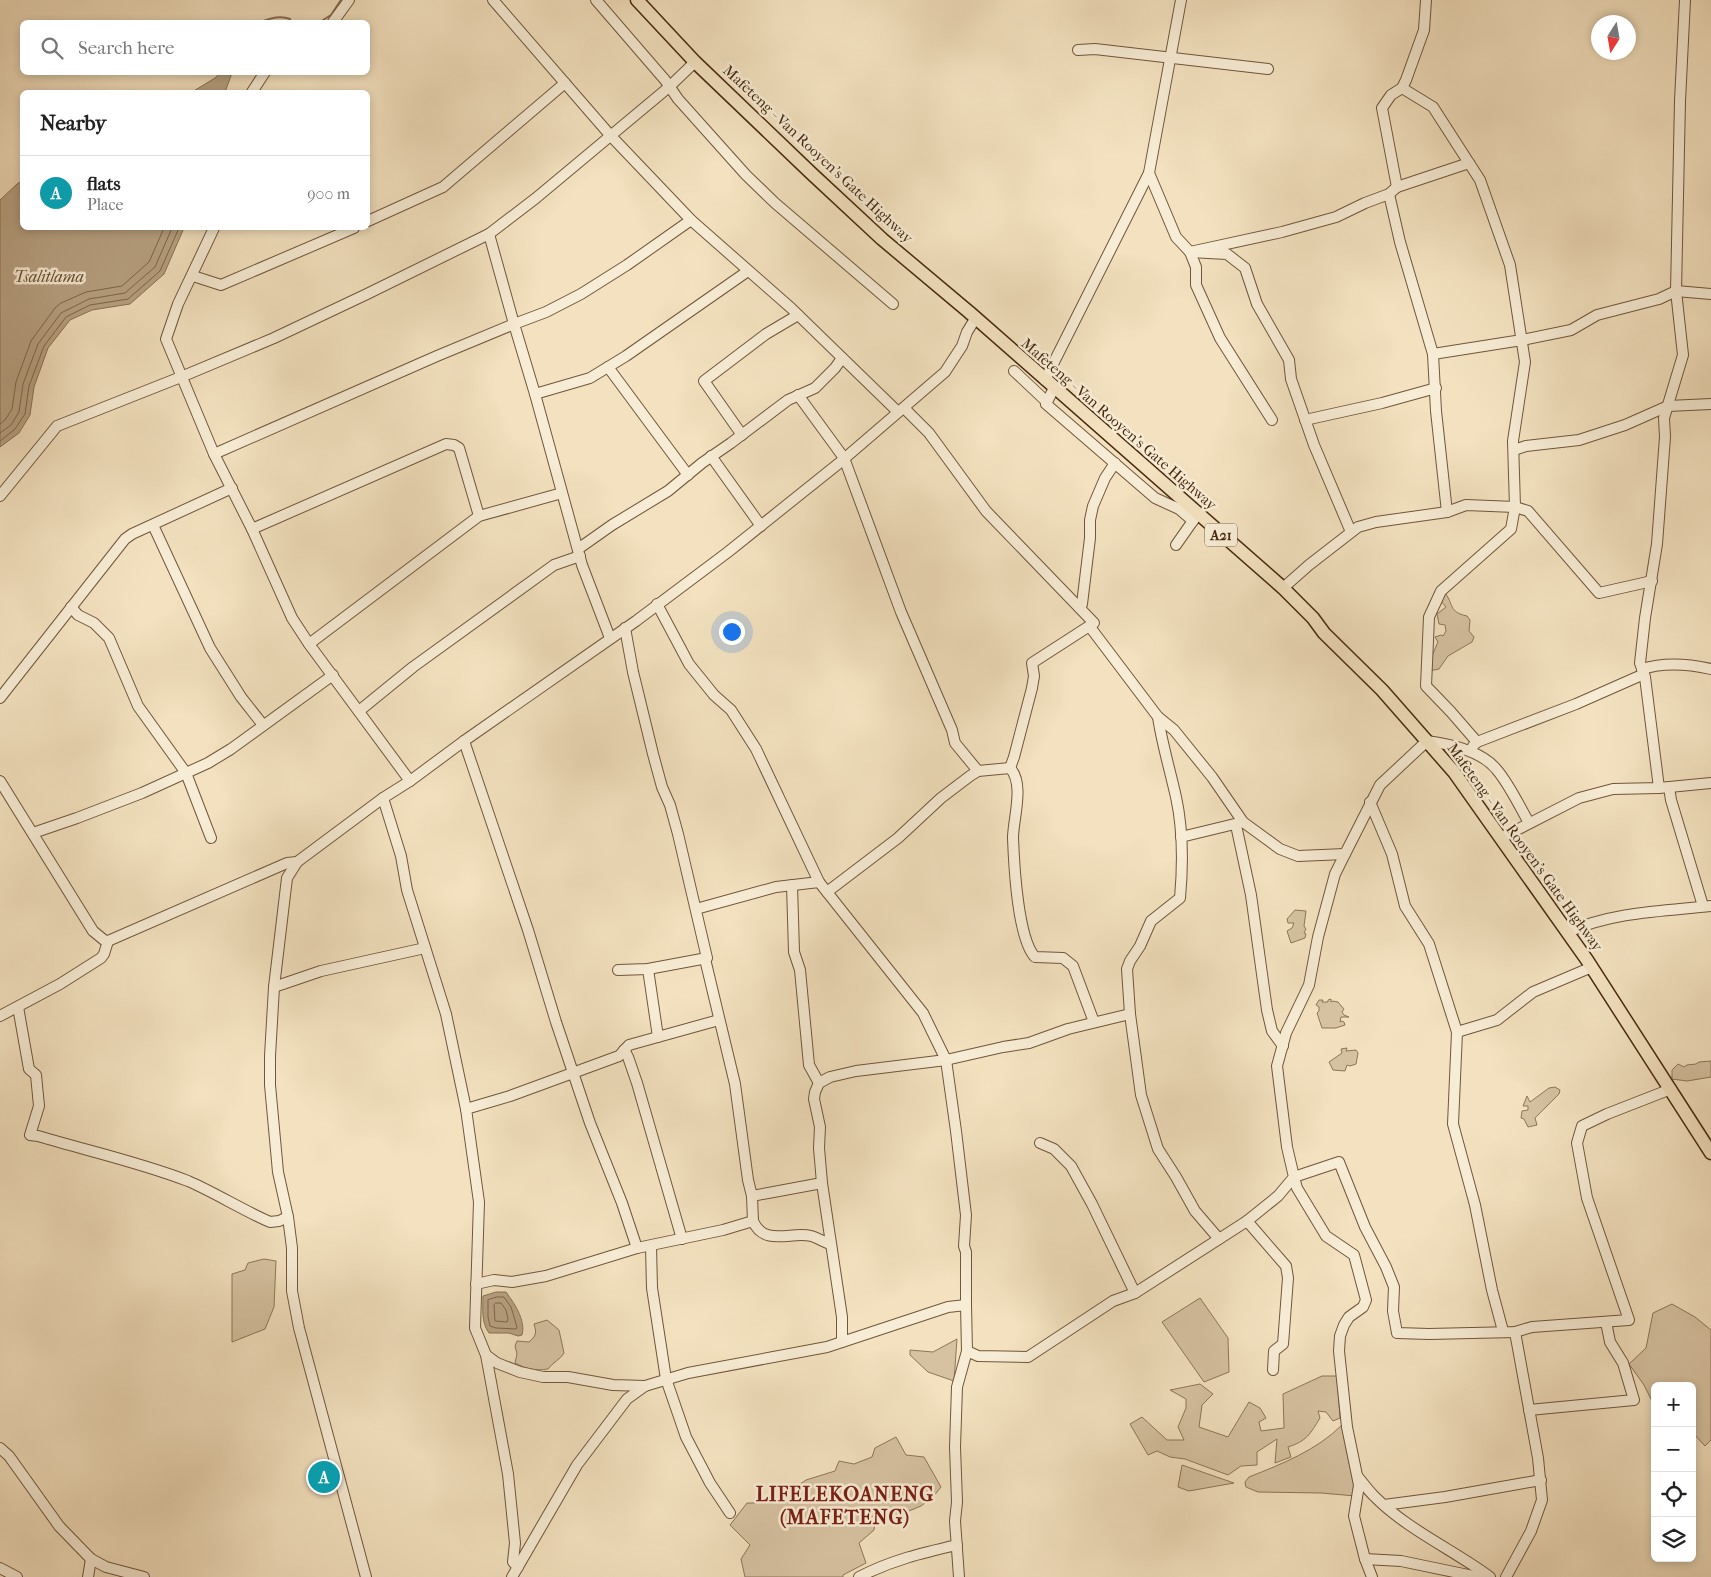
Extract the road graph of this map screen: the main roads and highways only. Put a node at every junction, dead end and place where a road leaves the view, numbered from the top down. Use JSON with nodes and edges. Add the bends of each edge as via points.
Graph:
{"nodes":[{"id":1,"x":637,"y":0,"type":"edge"},
{"id":2,"x":1711,"y":1153,"type":"edge"}],
"edges":[{"from":1,"to":2,"type":"main road","name":"Mafeteng - Van Rooyen's Gate Highway","number":"A21","via":[[695,62],[818,180],[1196,517],[1283,588],[1382,690],[1454,772],[1568,932]]}]}
